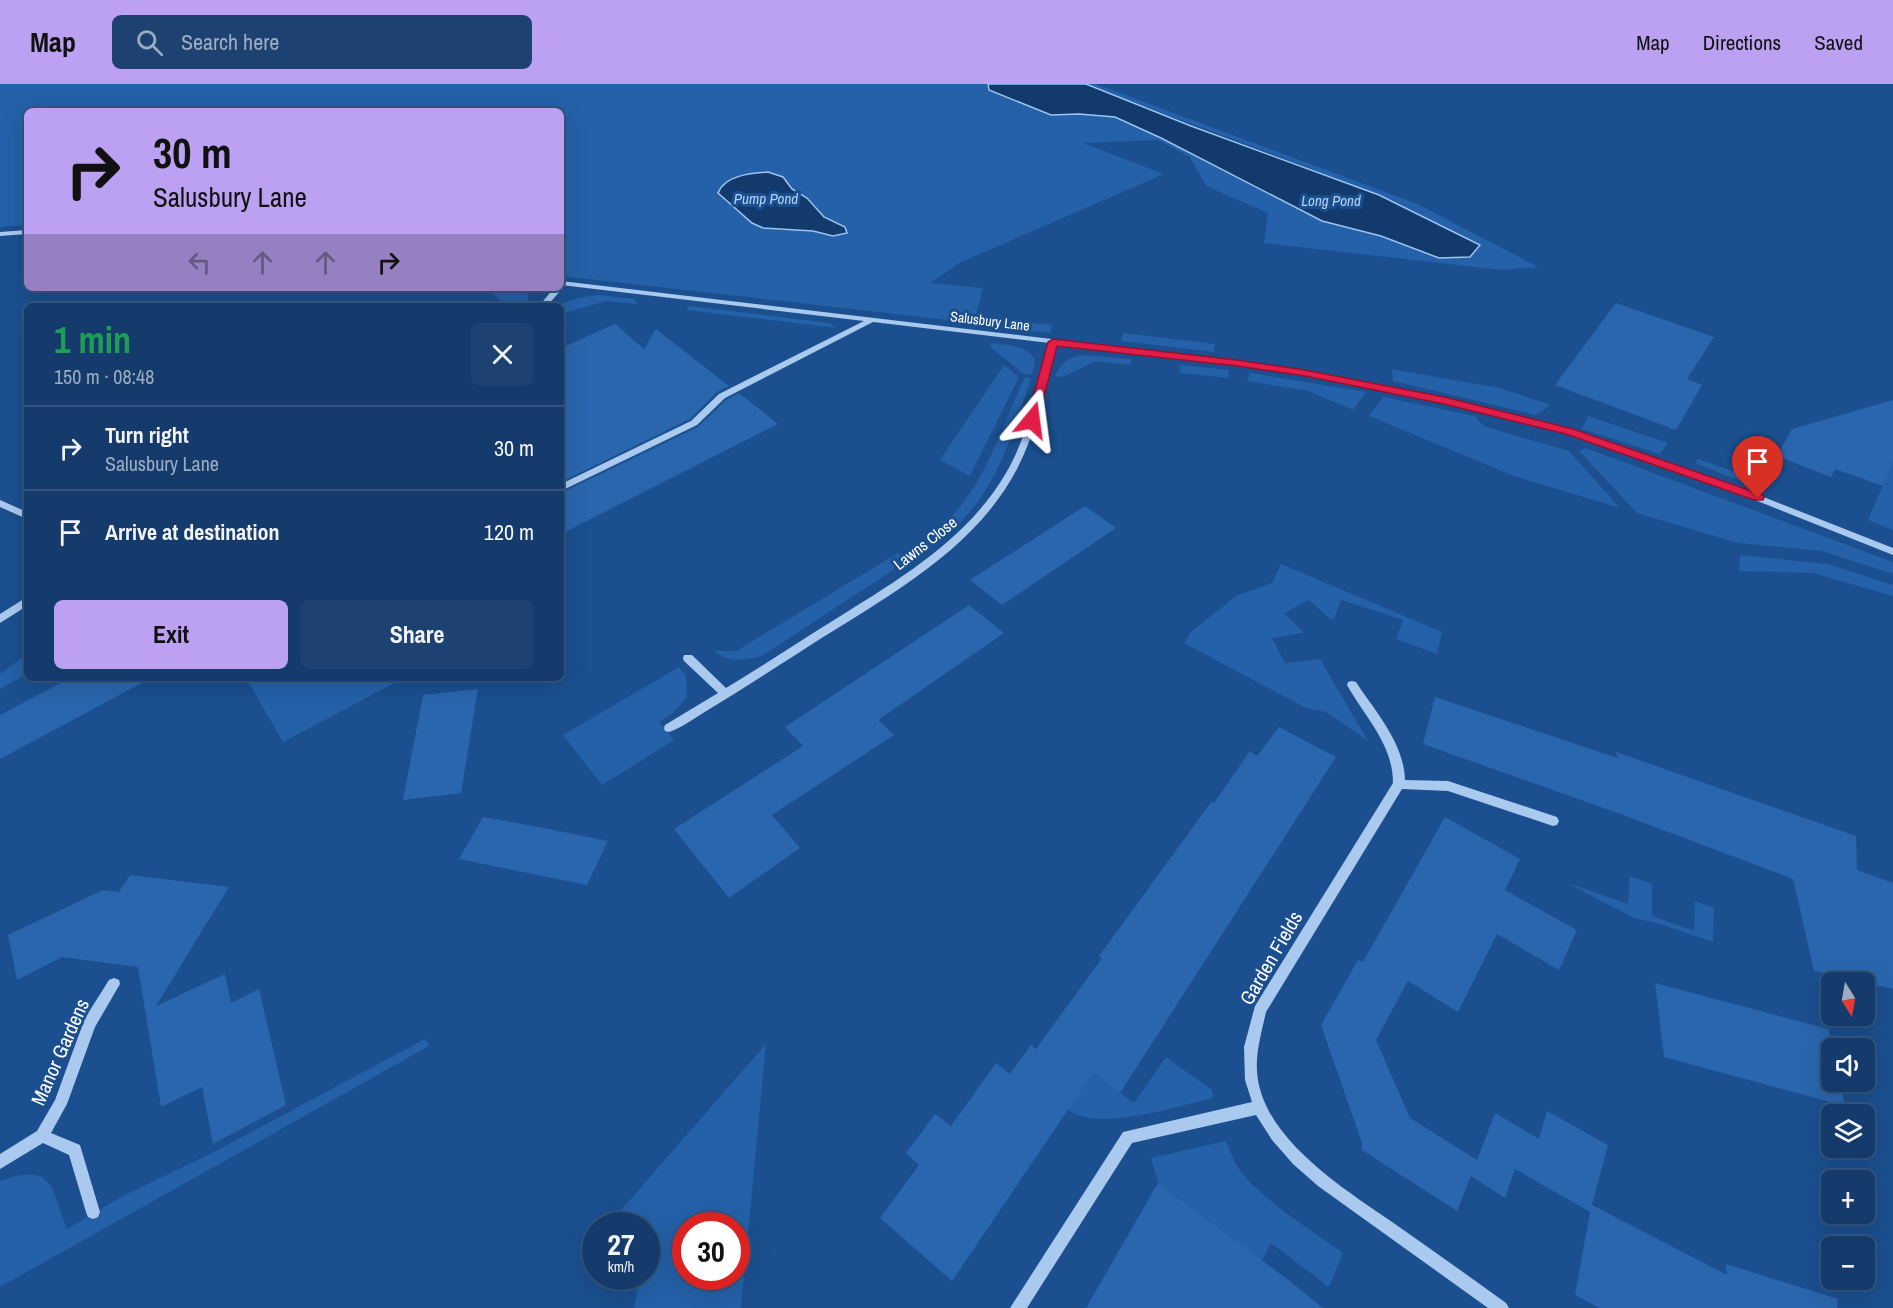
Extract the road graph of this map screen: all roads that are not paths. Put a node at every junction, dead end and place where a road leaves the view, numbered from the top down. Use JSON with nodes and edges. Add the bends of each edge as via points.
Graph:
{"nodes":[{"id":1,"x":24,"y":232,"type":"edge"},
{"id":2,"x":0,"y":234,"type":"edge"},
{"id":3,"x":564,"y":285,"type":"edge"},
{"id":4,"x":556,"y":291,"type":"edge"},
{"id":5,"x":546,"y":303,"type":"edge"},
{"id":6,"x":872,"y":320,"type":"junction"},
{"id":7,"x":1053,"y":342,"type":"junction"},
{"id":8,"x":564,"y":487,"type":"edge"},
{"id":9,"x":0,"y":503,"type":"edge"},
{"id":10,"x":24,"y":515,"type":"edge"},
{"id":11,"x":1893,"y":552,"type":"edge"},
{"id":12,"x":24,"y":602,"type":"edge"},
{"id":13,"x":0,"y":620,"type":"edge"},
{"id":14,"x":688,"y":658,"type":"dead end"},
{"id":15,"x":1352,"y":685,"type":"dead end"},
{"id":16,"x":726,"y":694,"type":"junction"},
{"id":17,"x":669,"y":728,"type":"dead end"},
{"id":18,"x":1399,"y":783,"type":"junction"},
{"id":19,"x":1553,"y":821,"type":"dead end"},
{"id":20,"x":114,"y":984,"type":"dead end"},
{"id":21,"x":1261,"y":1107,"type":"junction"},
{"id":22,"x":42,"y":1136,"type":"junction"},
{"id":23,"x":0,"y":1162,"type":"edge"},
{"id":24,"x":93,"y":1212,"type":"dead end"},
{"id":25,"x":1018,"y":1308,"type":"edge"},
{"id":26,"x":1501,"y":1308,"type":"edge"}],
"edges":[{"from":1,"to":2,"type":"street"},
{"from":3,"to":6,"type":"street","name":"Salusbury Lane"},
{"from":4,"to":5,"type":"street"},
{"from":6,"to":7,"type":"street","name":"Salusbury Lane"},
{"from":6,"to":8,"type":"street","via":[[722,396],[694,423]]},
{"from":7,"to":11,"type":"street","name":"Salusbury Lane","via":[[1305,373],[1550,426],[1758,498]]},
{"from":7,"to":16,"type":"street","name":"Lawns Close","via":[[1019,453],[1003,486],[975,522],[919,570]]},
{"from":9,"to":10,"type":"street"},
{"from":12,"to":13,"type":"street"},
{"from":14,"to":16,"type":"street"},
{"from":15,"to":18,"type":"street","via":[[1397,756]]},
{"from":16,"to":17,"type":"street","name":"Lawns Close"},
{"from":18,"to":19,"type":"street","via":[[1448,786]]},
{"from":18,"to":21,"type":"street","name":"Garden Fields","via":[[1260,1010],[1250,1057]]},
{"from":20,"to":22,"type":"street","name":"Manor Gardens","via":[[90,1023],[60,1104]]},
{"from":21,"to":25,"type":"street","via":[[1128,1137]]},
{"from":21,"to":26,"type":"street","name":"Garden Fields","via":[[1271,1129],[1303,1166]]},
{"from":22,"to":23,"type":"street","name":"Manor Gardens"},
{"from":22,"to":24,"type":"street","via":[[75,1150]]}]}
